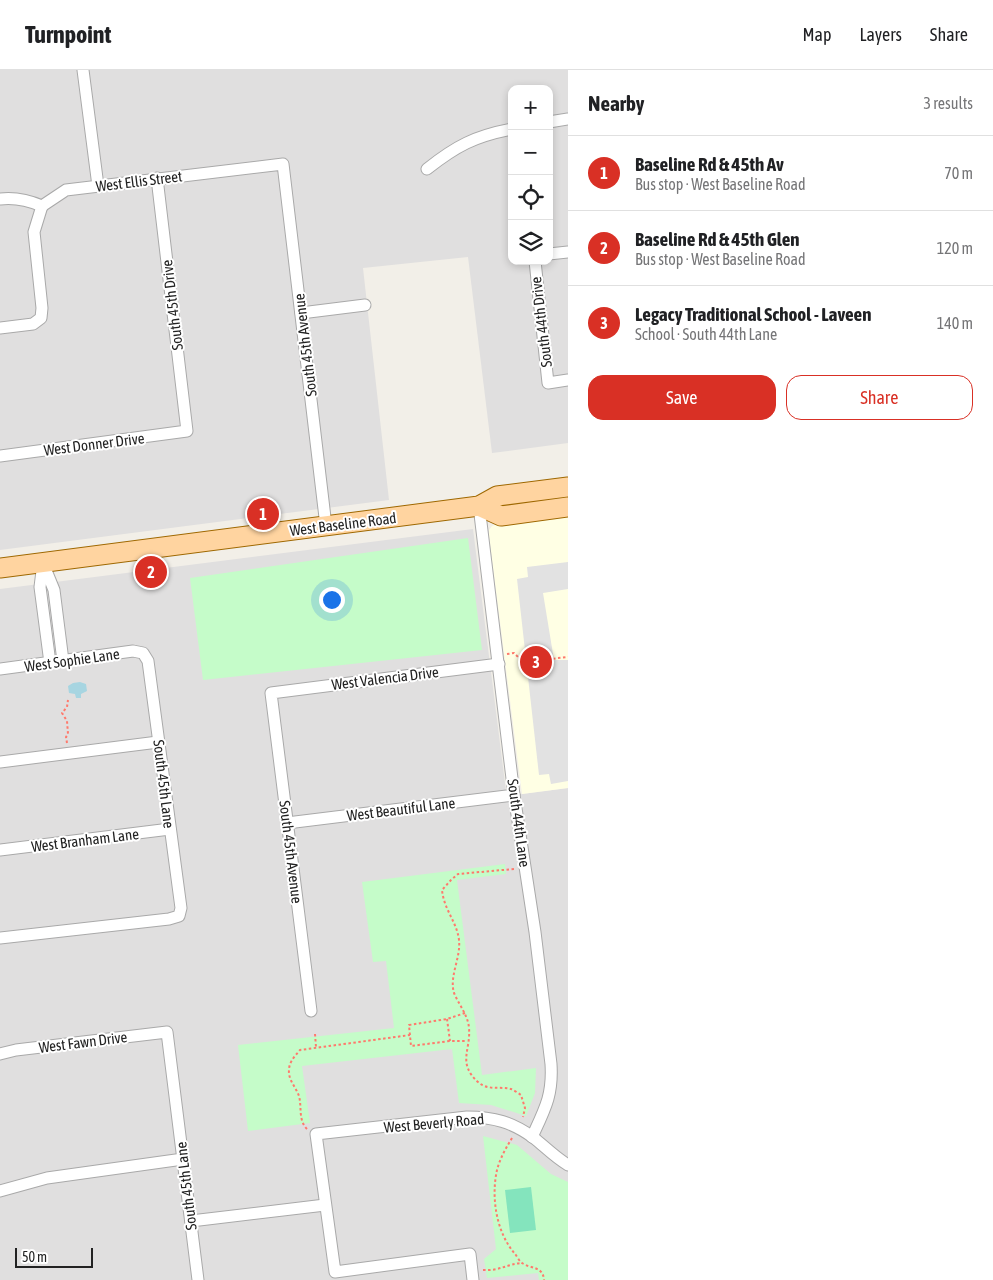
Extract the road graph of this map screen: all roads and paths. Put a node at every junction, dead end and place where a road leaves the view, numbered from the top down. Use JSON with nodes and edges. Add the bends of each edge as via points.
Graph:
{"nodes":[{"id":1,"x":83,"y":70,"type":"edge"},
{"id":2,"x":568,"y":119,"type":"edge"},
{"id":3,"x":553,"y":121,"type":"edge"},
{"id":4,"x":508,"y":130,"type":"edge"},
{"id":5,"x":283,"y":164,"type":"joint"},
{"id":6,"x":427,"y":169,"type":"dead end"},
{"id":7,"x":157,"y":178,"type":"junction"},
{"id":8,"x":98,"y":186,"type":"junction"},
{"id":9,"x":0,"y":199,"type":"edge"},
{"id":10,"x":42,"y":206,"type":"junction"},
{"id":11,"x":568,"y":252,"type":"edge"},
{"id":12,"x":553,"y":254,"type":"edge"},
{"id":13,"x":534,"y":265,"type":"edge"},
{"id":14,"x":365,"y":306,"type":"dead end"},
{"id":15,"x":301,"y":313,"type":"junction"},
{"id":16,"x":0,"y":328,"type":"edge"},
{"id":17,"x":568,"y":380,"type":"edge"},
{"id":18,"x":187,"y":431,"type":"joint"},
{"id":19,"x":0,"y":456,"type":"edge"},
{"id":20,"x":568,"y":487,"type":"edge"},
{"id":21,"x":479,"y":506,"type":"junction"},
{"id":22,"x":568,"y":507,"type":"edge"},
{"id":23,"x":326,"y":526,"type":"junction"},
{"id":24,"x":43,"y":563,"type":"junction"},
{"id":25,"x":0,"y":568,"type":"edge"},
{"id":26,"x":57,"y":621,"type":"junction"},
{"id":27,"x":44,"y":623,"type":"junction"},
{"id":28,"x":144,"y":652,"type":"joint"},
{"id":29,"x":507,"y":654,"type":"dead end"},
{"id":30,"x":568,"y":657,"type":"edge"},
{"id":31,"x":63,"y":661,"type":"junction"},
{"id":32,"x":50,"y":663,"type":"junction"},
{"id":33,"x":499,"y":664,"type":"junction"},
{"id":34,"x":0,"y":669,"type":"edge"},
{"id":35,"x":272,"y":693,"type":"joint"},
{"id":36,"x":68,"y":700,"type":"dead end"},
{"id":37,"x":158,"y":742,"type":"junction"},
{"id":38,"x":67,"y":753,"type":"junction"},
{"id":39,"x":0,"y":762,"type":"edge"},
{"id":40,"x":514,"y":795,"type":"junction"},
{"id":41,"x":288,"y":823,"type":"junction"},
{"id":42,"x":170,"y":830,"type":"junction"},
{"id":43,"x":0,"y":850,"type":"edge"},
{"id":44,"x":514,"y":869,"type":"dead end"},
{"id":45,"x":0,"y":938,"type":"edge"},
{"id":46,"x":311,"y":1011,"type":"dead end"},
{"id":47,"x":465,"y":1013,"type":"junction"},
{"id":48,"x":447,"y":1019,"type":"junction"},
{"id":49,"x":167,"y":1032,"type":"joint"},
{"id":50,"x":315,"y":1034,"type":"dead end"},
{"id":51,"x":410,"y":1035,"type":"junction"},
{"id":52,"x":450,"y":1041,"type":"junction"},
{"id":53,"x":468,"y":1041,"type":"junction"},
{"id":54,"x":316,"y":1047,"type":"junction"},
{"id":55,"x":0,"y":1054,"type":"edge"},
{"id":56,"x":522,"y":1120,"type":"dead end"},
{"id":57,"x":313,"y":1133,"type":"junction"},
{"id":58,"x":532,"y":1137,"type":"junction"},
{"id":59,"x":512,"y":1138,"type":"dead end"},
{"id":60,"x":183,"y":1160,"type":"junction"},
{"id":61,"x":568,"y":1165,"type":"edge"},
{"id":62,"x":0,"y":1191,"type":"edge"},
{"id":63,"x":325,"y":1205,"type":"junction"},
{"id":64,"x":191,"y":1221,"type":"junction"},
{"id":65,"x":522,"y":1262,"type":"junction"},
{"id":66,"x":483,"y":1270,"type":"dead end"},
{"id":67,"x":198,"y":1280,"type":"edge"},
{"id":68,"x":473,"y":1280,"type":"edge"},
{"id":69,"x":544,"y":1280,"type":"edge"}],
"edges":[{"from":1,"to":8,"type":"street"},
{"from":2,"to":3,"type":"street"},
{"from":4,"to":6,"type":"street","via":[[488,133],[468,142],[448,152]]},
{"from":5,"to":7,"type":"street","name":"West Ellis Street"},
{"from":5,"to":15,"type":"street","name":"South 45th Avenue"},
{"from":7,"to":8,"type":"street","name":"West Ellis Street"},
{"from":7,"to":18,"type":"street","name":"South 45th Drive"},
{"from":8,"to":10,"type":"street","name":"West Ellis Street","via":[[66,190]]},
{"from":9,"to":10,"type":"street","via":[[28,200]]},
{"from":10,"to":16,"type":"street","via":[[34,232],[41,318],[33,324]]},
{"from":11,"to":12,"type":"street"},
{"from":13,"to":17,"type":"street","name":"South 44th Drive","via":[[548,383]]},
{"from":14,"to":15,"type":"street"},
{"from":15,"to":23,"type":"street","name":"South 45th Avenue"},
{"from":18,"to":19,"type":"street","name":"West Donner Drive"},
{"from":20,"to":21,"type":"main road","name":"West Baseline Road","via":[[497,496]]},
{"from":21,"to":22,"type":"main road","via":[[501,516]]},
{"from":21,"to":23,"type":"main road","name":"West Baseline Road"},
{"from":21,"to":33,"type":"street","name":"South 44th Lane"},
{"from":23,"to":24,"type":"main road","name":"West Baseline Road"},
{"from":24,"to":25,"type":"main road","name":"West Baseline Road"},
{"from":24,"to":26,"type":"street","via":[[53,586]]},
{"from":24,"to":27,"type":"street","via":[[40,587]]},
{"from":26,"to":27,"type":"street"},
{"from":26,"to":31,"type":"street"},
{"from":27,"to":32,"type":"street"},
{"from":28,"to":31,"type":"street","name":"West Sophie Lane"},
{"from":28,"to":37,"type":"street","name":"South 45th Lane","via":[[148,661]]},
{"from":29,"to":30,"type":"path","via":[[514,653],[522,662]]},
{"from":31,"to":32,"type":"street","name":"West Sophie Lane"},
{"from":32,"to":34,"type":"street","name":"West Sophie Lane"},
{"from":33,"to":35,"type":"street","name":"West Valencia Drive"},
{"from":33,"to":40,"type":"street","name":"South 44th Lane"},
{"from":35,"to":41,"type":"street","name":"South 45th Avenue"},
{"from":36,"to":38,"type":"path","via":[[62,713],[67,721]]},
{"from":37,"to":38,"type":"street"},
{"from":37,"to":42,"type":"street","name":"South 45th Lane"},
{"from":38,"to":39,"type":"street"},
{"from":40,"to":41,"type":"street","name":"West Beautiful Lane"},
{"from":40,"to":58,"type":"street","name":"South 44th Lane","via":[[535,932],[552,1079],[550,1098]]},
{"from":41,"to":46,"type":"street","name":"South 45th Avenue"},
{"from":42,"to":43,"type":"street","name":"West Branham Lane"},
{"from":42,"to":45,"type":"street","name":"South 45th Lane","via":[[181,908],[179,916]]},
{"from":44,"to":47,"type":"path","via":[[458,874],[442,890],[443,901],[457,929],[459,943],[453,977],[454,993]]},
{"from":47,"to":48,"type":"path"},
{"from":47,"to":53,"type":"path"},
{"from":48,"to":51,"type":"path","via":[[408,1025]]},
{"from":48,"to":52,"type":"path"},
{"from":49,"to":55,"type":"street","name":"West Fawn Drive"},
{"from":49,"to":60,"type":"street","name":"South 45th Lane"},
{"from":50,"to":54,"type":"path"},
{"from":51,"to":52,"type":"path","via":[[411,1046]]},
{"from":51,"to":54,"type":"path"},
{"from":52,"to":53,"type":"path"},
{"from":53,"to":56,"type":"path","via":[[465,1056],[468,1069],[479,1083],[493,1089],[511,1089],[521,1095],[525,1108]]},
{"from":54,"to":57,"type":"path","via":[[300,1050],[288,1070],[299,1096],[304,1126]]},
{"from":57,"to":58,"type":"street","name":"West Beverly Road","via":[[484,1117],[502,1119]]},
{"from":57,"to":63,"type":"street"},
{"from":58,"to":61,"type":"street","name":"West Beverly Road"},
{"from":59,"to":65,"type":"path","via":[[498,1170],[496,1212],[502,1233]]},
{"from":60,"to":62,"type":"street","via":[[47,1178]]},
{"from":60,"to":64,"type":"street","name":"South 45th Lane"},
{"from":63,"to":64,"type":"street"},
{"from":63,"to":68,"type":"street","via":[[335,1272],[470,1254]]},
{"from":64,"to":67,"type":"street","name":"South 45th Lane"},
{"from":65,"to":66,"type":"path"},
{"from":65,"to":69,"type":"path","via":[[537,1268],[544,1275]]}]}
